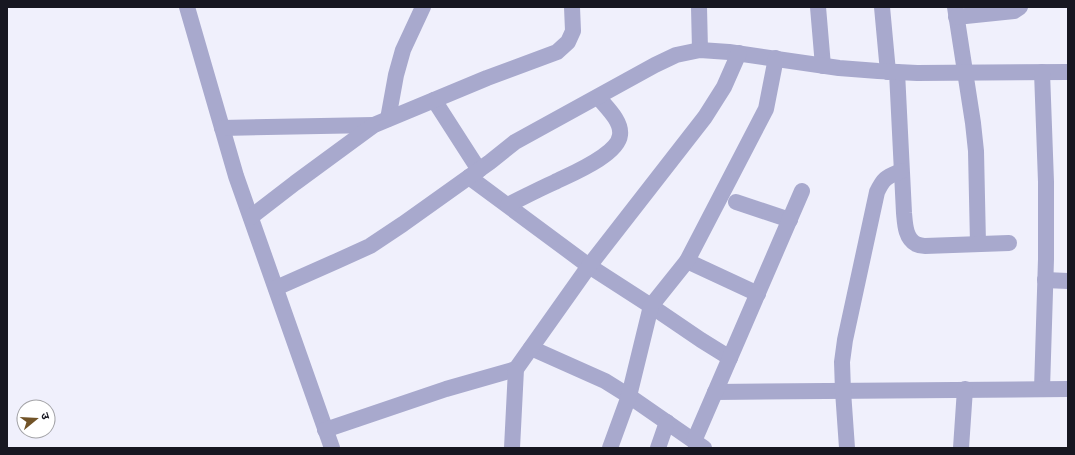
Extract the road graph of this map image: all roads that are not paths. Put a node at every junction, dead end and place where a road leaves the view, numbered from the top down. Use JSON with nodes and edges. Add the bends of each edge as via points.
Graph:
{"nodes":[{"id":1,"x":187,"y":7,"type":"edge"},
{"id":2,"x":423,"y":7,"type":"edge"},
{"id":3,"x":572,"y":7,"type":"edge"},
{"id":4,"x":699,"y":7,"type":"edge"},
{"id":5,"x":818,"y":7,"type":"edge"},
{"id":6,"x":882,"y":7,"type":"edge"},
{"id":7,"x":1020,"y":7,"type":"edge"},
{"id":8,"x":956,"y":12,"type":"edge"},
{"id":9,"x":700,"y":50,"type":"junction"},
{"id":10,"x":739,"y":53,"type":"junction"},
{"id":11,"x":776,"y":58,"type":"junction"},
{"id":12,"x":823,"y":66,"type":"junction"},
{"id":13,"x":892,"y":72,"type":"junction"},
{"id":14,"x":1042,"y":72,"type":"junction"},
{"id":15,"x":1068,"y":72,"type":"edge"},
{"id":16,"x":965,"y":73,"type":"junction"},
{"id":17,"x":598,"y":97,"type":"junction"},
{"id":18,"x":434,"y":100,"type":"junction"},
{"id":19,"x":381,"y":122,"type":"junction"},
{"id":20,"x":222,"y":128,"type":"junction"},
{"id":21,"x":901,"y":171,"type":"junction"},
{"id":22,"x":474,"y":173,"type":"junction"},
{"id":23,"x":802,"y":191,"type":"dead end"},
{"id":24,"x":736,"y":202,"type":"dead end"},
{"id":25,"x":508,"y":205,"type":"junction"},
{"id":26,"x":251,"y":217,"type":"junction"},
{"id":27,"x":790,"y":220,"type":"junction"},
{"id":28,"x":1009,"y":243,"type":"dead end"},
{"id":29,"x":978,"y":244,"type":"junction"},
{"id":30,"x":687,"y":261,"type":"junction"},
{"id":31,"x":589,"y":266,"type":"junction"},
{"id":32,"x":1045,"y":280,"type":"junction"},
{"id":33,"x":1068,"y":281,"type":"edge"},
{"id":34,"x":276,"y":288,"type":"junction"},
{"id":35,"x":758,"y":294,"type":"junction"},
{"id":36,"x":652,"y":306,"type":"junction"},
{"id":37,"x":531,"y":348,"type":"junction"},
{"id":38,"x":730,"y":358,"type":"junction"},
{"id":39,"x":516,"y":369,"type":"junction"},
{"id":40,"x":965,"y":389,"type":"junction"},
{"id":41,"x":1042,"y":389,"type":"junction"},
{"id":42,"x":1068,"y":389,"type":"edge"},
{"id":43,"x":843,"y":391,"type":"junction"},
{"id":44,"x":715,"y":392,"type":"junction"},
{"id":45,"x":629,"y":396,"type":"junction"},
{"id":46,"x":667,"y":422,"type":"junction"},
{"id":47,"x":325,"y":430,"type":"junction"},
{"id":48,"x":699,"y":444,"type":"edge"},
{"id":49,"x":332,"y":448,"type":"edge"},
{"id":50,"x":512,"y":448,"type":"edge"},
{"id":51,"x":610,"y":448,"type":"edge"},
{"id":52,"x":658,"y":448,"type":"edge"},
{"id":53,"x":847,"y":448,"type":"edge"},
{"id":54,"x":961,"y":448,"type":"edge"}],
"edges":[{"from":1,"to":20,"type":"street"},
{"from":2,"to":19,"type":"street","via":[[403,50]]},
{"from":3,"to":18,"type":"street","via":[[573,31],[568,42],[557,52]]},
{"from":4,"to":9,"type":"street"},
{"from":5,"to":12,"type":"street"},
{"from":6,"to":13,"type":"street"},
{"from":7,"to":8,"type":"street","via":[[1014,11]]},
{"from":8,"to":16,"type":"street"},
{"from":9,"to":10,"type":"street"},
{"from":9,"to":17,"type":"street","via":[[676,55]]},
{"from":10,"to":11,"type":"street"},
{"from":10,"to":31,"type":"street","via":[[724,87],[706,117]]},
{"from":11,"to":12,"type":"street"},
{"from":11,"to":30,"type":"street","via":[[766,109]]},
{"from":12,"to":13,"type":"street"},
{"from":13,"to":16,"type":"street"},
{"from":13,"to":21,"type":"street"},
{"from":14,"to":15,"type":"street"},
{"from":14,"to":16,"type":"street"},
{"from":14,"to":32,"type":"street","via":[[1046,182]]},
{"from":16,"to":29,"type":"street","via":[[976,151]]},
{"from":17,"to":22,"type":"street","via":[[515,142]]},
{"from":17,"to":25,"type":"street","via":[[616,120],[620,134],[618,142],[607,153],[581,170]]},
{"from":18,"to":19,"type":"street"},
{"from":18,"to":22,"type":"street"},
{"from":19,"to":20,"type":"street"},
{"from":19,"to":26,"type":"street"},
{"from":20,"to":26,"type":"street"},
{"from":21,"to":29,"type":"street","via":[[906,229],[916,244]]},
{"from":21,"to":43,"type":"street","via":[[882,181],[877,192],[845,340],[842,362]]},
{"from":22,"to":25,"type":"street"},
{"from":22,"to":34,"type":"street","via":[[370,246]]},
{"from":23,"to":27,"type":"street"},
{"from":24,"to":27,"type":"street"},
{"from":25,"to":31,"type":"street"},
{"from":26,"to":34,"type":"street"},
{"from":27,"to":35,"type":"street"},
{"from":28,"to":29,"type":"street"},
{"from":30,"to":35,"type":"street"},
{"from":30,"to":36,"type":"street"},
{"from":31,"to":36,"type":"street"},
{"from":31,"to":37,"type":"street"},
{"from":32,"to":33,"type":"street"},
{"from":32,"to":41,"type":"street"},
{"from":34,"to":47,"type":"street"},
{"from":35,"to":38,"type":"street"},
{"from":36,"to":38,"type":"street"},
{"from":36,"to":45,"type":"street"},
{"from":37,"to":39,"type":"street"},
{"from":37,"to":45,"type":"street","via":[[605,381]]},
{"from":38,"to":44,"type":"street"},
{"from":39,"to":47,"type":"street","via":[[446,389]]},
{"from":39,"to":50,"type":"street"},
{"from":40,"to":41,"type":"street"},
{"from":40,"to":43,"type":"street"},
{"from":40,"to":54,"type":"street"},
{"from":41,"to":42,"type":"street"},
{"from":43,"to":44,"type":"street"},
{"from":43,"to":53,"type":"street"},
{"from":44,"to":48,"type":"street"},
{"from":45,"to":46,"type":"street"},
{"from":45,"to":51,"type":"street"},
{"from":46,"to":48,"type":"street"},
{"from":46,"to":52,"type":"street"},
{"from":47,"to":49,"type":"street"}]}
